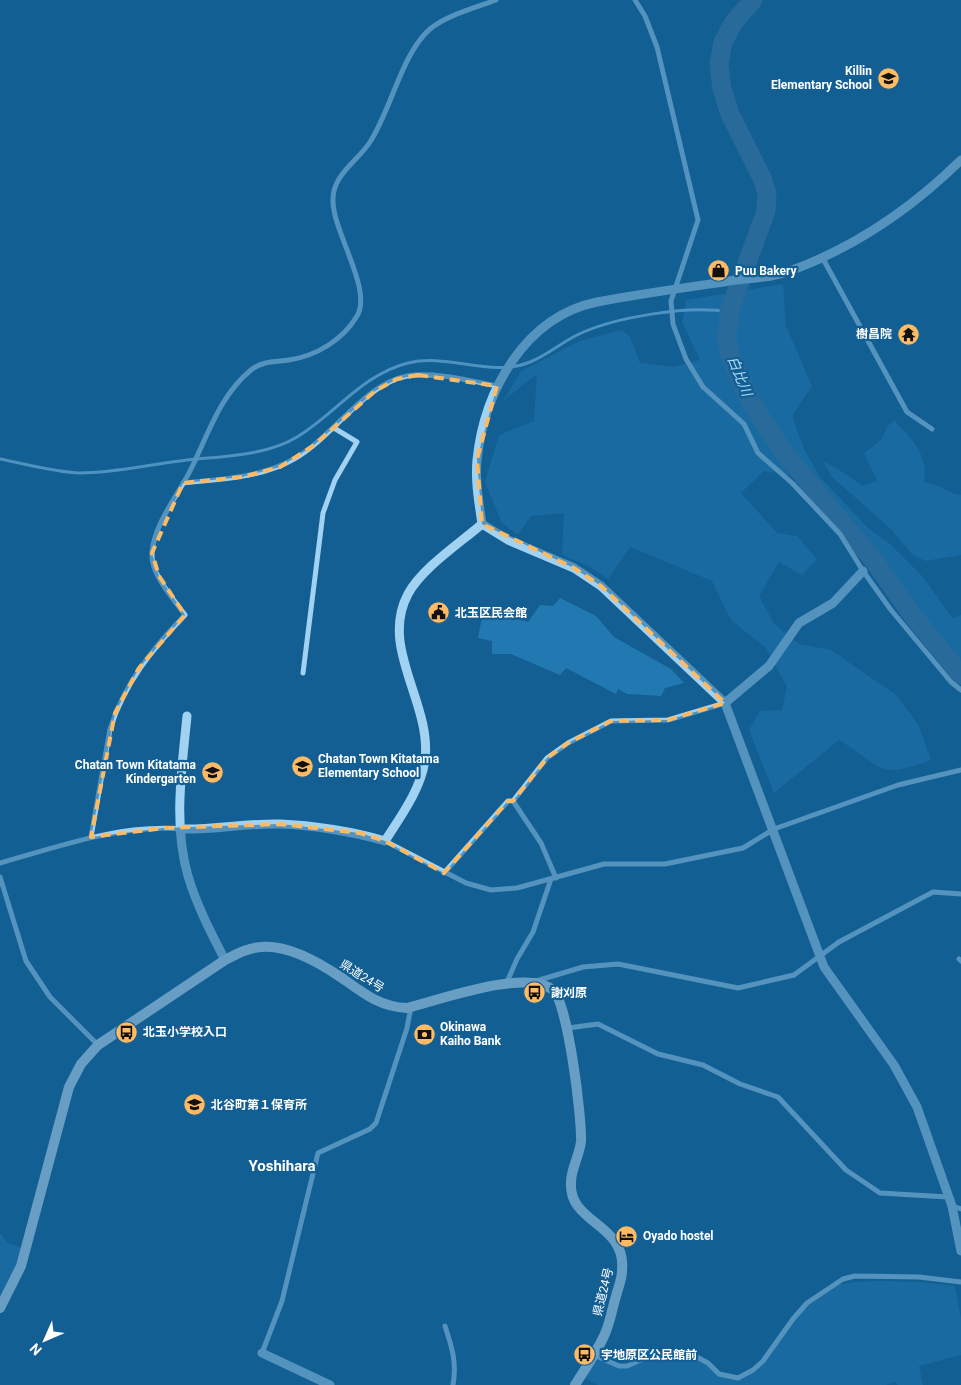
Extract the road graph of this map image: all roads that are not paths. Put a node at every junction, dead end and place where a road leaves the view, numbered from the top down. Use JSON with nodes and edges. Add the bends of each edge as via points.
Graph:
{"nodes":[{"id":1,"x":496,"y":0,"type":"edge"},
{"id":2,"x":635,"y":0,"type":"edge"},
{"id":3,"x":961,"y":160,"type":"edge"},
{"id":4,"x":822,"y":257,"type":"junction"},
{"id":5,"x":674,"y":291,"type":"junction"},
{"id":6,"x":499,"y":382,"type":"junction"},
{"id":7,"x":334,"y":428,"type":"junction"},
{"id":8,"x":932,"y":429,"type":"dead end"},
{"id":9,"x":183,"y":483,"type":"junction"},
{"id":10,"x":482,"y":524,"type":"junction"},
{"id":11,"x":863,"y":571,"type":"junction"},
{"id":12,"x":302,"y":673,"type":"dead end"},
{"id":13,"x":961,"y":690,"type":"edge"},
{"id":14,"x":724,"y":703,"type":"junction"},
{"id":15,"x":187,"y":716,"type":"dead end"},
{"id":16,"x":961,"y":770,"type":"edge"},
{"id":17,"x":513,"y":801,"type":"junction"},
{"id":18,"x":181,"y":829,"type":"junction"},
{"id":19,"x":774,"y":829,"type":"junction"},
{"id":20,"x":91,"y":837,"type":"junction"},
{"id":21,"x":386,"y":841,"type":"junction"},
{"id":22,"x":0,"y":863,"type":"edge"},
{"id":23,"x":444,"y":873,"type":"junction"},
{"id":24,"x":0,"y":877,"type":"edge"},
{"id":25,"x":554,"y":878,"type":"junction"},
{"id":26,"x":961,"y":894,"type":"edge"},
{"id":27,"x":225,"y":960,"type":"junction"},
{"id":28,"x":507,"y":982,"type":"junction"},
{"id":29,"x":536,"y":982,"type":"junction"},
{"id":30,"x":411,"y":1007,"type":"junction"},
{"id":31,"x":568,"y":1028,"type":"junction"},
{"id":32,"x":98,"y":1045,"type":"junction"},
{"id":33,"x":948,"y":1197,"type":"junction"},
{"id":34,"x":956,"y":1207,"type":"edge"},
{"id":35,"x":961,"y":1251,"type":"edge"},
{"id":36,"x":961,"y":1282,"type":"edge"},
{"id":37,"x":0,"y":1308,"type":"edge"},
{"id":38,"x":445,"y":1326,"type":"dead end"},
{"id":39,"x":262,"y":1353,"type":"joint"},
{"id":40,"x":593,"y":1355,"type":"junction"},
{"id":41,"x":330,"y":1385,"type":"edge"},
{"id":42,"x":453,"y":1385,"type":"edge"},
{"id":43,"x":575,"y":1385,"type":"edge"}],
"edges":[{"from":1,"to":9,"type":"street","via":[[437,24],[422,37],[370,142],[339,176],[334,188],[334,216],[362,298],[358,315],[336,338],[311,356],[263,363],[252,369],[219,409]]},
{"from":2,"to":5,"type":"street","via":[[657,47],[698,220]]},
{"from":3,"to":4,"type":"street","via":[[934,187],[900,213]]},
{"from":4,"to":5,"type":"street","via":[[786,272]]},
{"from":4,"to":8,"type":"street","via":[[907,412]]},
{"from":5,"to":6,"type":"street","via":[[597,302],[552,321],[514,358]]},
{"from":5,"to":11,"type":"street","via":[[671,301],[674,324],[686,360],[703,387],[744,424],[758,453],[792,483],[840,534]]},
{"from":6,"to":7,"type":"street","via":[[418,375],[397,378],[375,391]]},
{"from":6,"to":10,"type":"street","via":[[477,459]]},
{"from":7,"to":9,"type":"street","via":[[280,467],[242,477]]},
{"from":7,"to":12,"type":"street","via":[[357,442],[335,480],[323,512]]},
{"from":9,"to":20,"type":"street","via":[[163,521],[152,553],[159,576],[185,615],[139,668],[115,713]]},
{"from":10,"to":14,"type":"street","via":[[508,540],[574,568],[601,586]]},
{"from":10,"to":21,"type":"street","via":[[414,584],[400,612],[399,642],[420,711],[425,760],[410,801]]},
{"from":11,"to":13,"type":"street","via":[[891,610]]},
{"from":11,"to":14,"type":"street","via":[[833,602],[798,622],[769,666]]},
{"from":14,"to":17,"type":"street","via":[[668,720],[611,721],[547,758]]},
{"from":14,"to":19,"type":"street"},
{"from":15,"to":18,"type":"street","via":[[180,796]]},
{"from":16,"to":19,"type":"street","via":[[898,785]]},
{"from":17,"to":23,"type":"street","via":[[508,801]]},
{"from":17,"to":25,"type":"street","via":[[540,843]]},
{"from":18,"to":20,"type":"street","via":[[164,828]]},
{"from":18,"to":21,"type":"street","via":[[280,824],[360,833]]},
{"from":18,"to":27,"type":"street","via":[[188,875],[196,900]]},
{"from":19,"to":25,"type":"street","via":[[743,848],[665,864],[604,864]]},
{"from":19,"to":33,"type":"street","via":[[824,967],[894,1065],[917,1107]]},
{"from":20,"to":22,"type":"street"},
{"from":21,"to":23,"type":"street"},
{"from":23,"to":25,"type":"street","via":[[491,890],[517,888]]},
{"from":24,"to":32,"type":"street","via":[[26,961],[50,997]]},
{"from":25,"to":28,"type":"street"},
{"from":26,"to":29,"type":"street","bridge":true,"via":[[933,892],[839,942],[794,975],[738,988],[618,964],[583,967]]},
{"from":27,"to":30,"type":"main road","name":"県道24号","via":[[245,950],[267,946],[278,948],[313,961],[377,1002]]},
{"from":27,"to":32,"type":"main road","name":"県道24号"},
{"from":28,"to":29,"type":"main road","name":"県道24号"},
{"from":28,"to":30,"type":"main road","name":"県道24号"},
{"from":29,"to":31,"type":"main road","name":"県道24号","via":[[553,990],[560,1000]]},
{"from":30,"to":39,"type":"street","via":[[376,1123],[370,1129],[318,1153],[282,1301]]},
{"from":31,"to":33,"type":"street","via":[[598,1024],[658,1054],[703,1065],[740,1084],[778,1097],[846,1170],[880,1193]]},
{"from":31,"to":40,"type":"main road","name":"県道24号","via":[[581,1142],[570,1181],[572,1194],[577,1206],[617,1242],[622,1255],[622,1272],[605,1335]]},
{"from":32,"to":37,"type":"main road","name":"県道24号","via":[[81,1064],[69,1087],[21,1266]]},
{"from":33,"to":34,"type":"street"},
{"from":34,"to":35,"type":"street"},
{"from":36,"to":40,"type":"street","via":[[911,1277],[855,1276],[843,1279],[807,1303],[763,1361],[738,1378],[719,1374],[708,1363],[691,1354],[652,1355],[627,1366],[618,1366]]},
{"from":38,"to":42,"type":"street","via":[[456,1368]]},
{"from":39,"to":41,"type":"street"},
{"from":40,"to":43,"type":"main road","name":"県道24号"}]}
